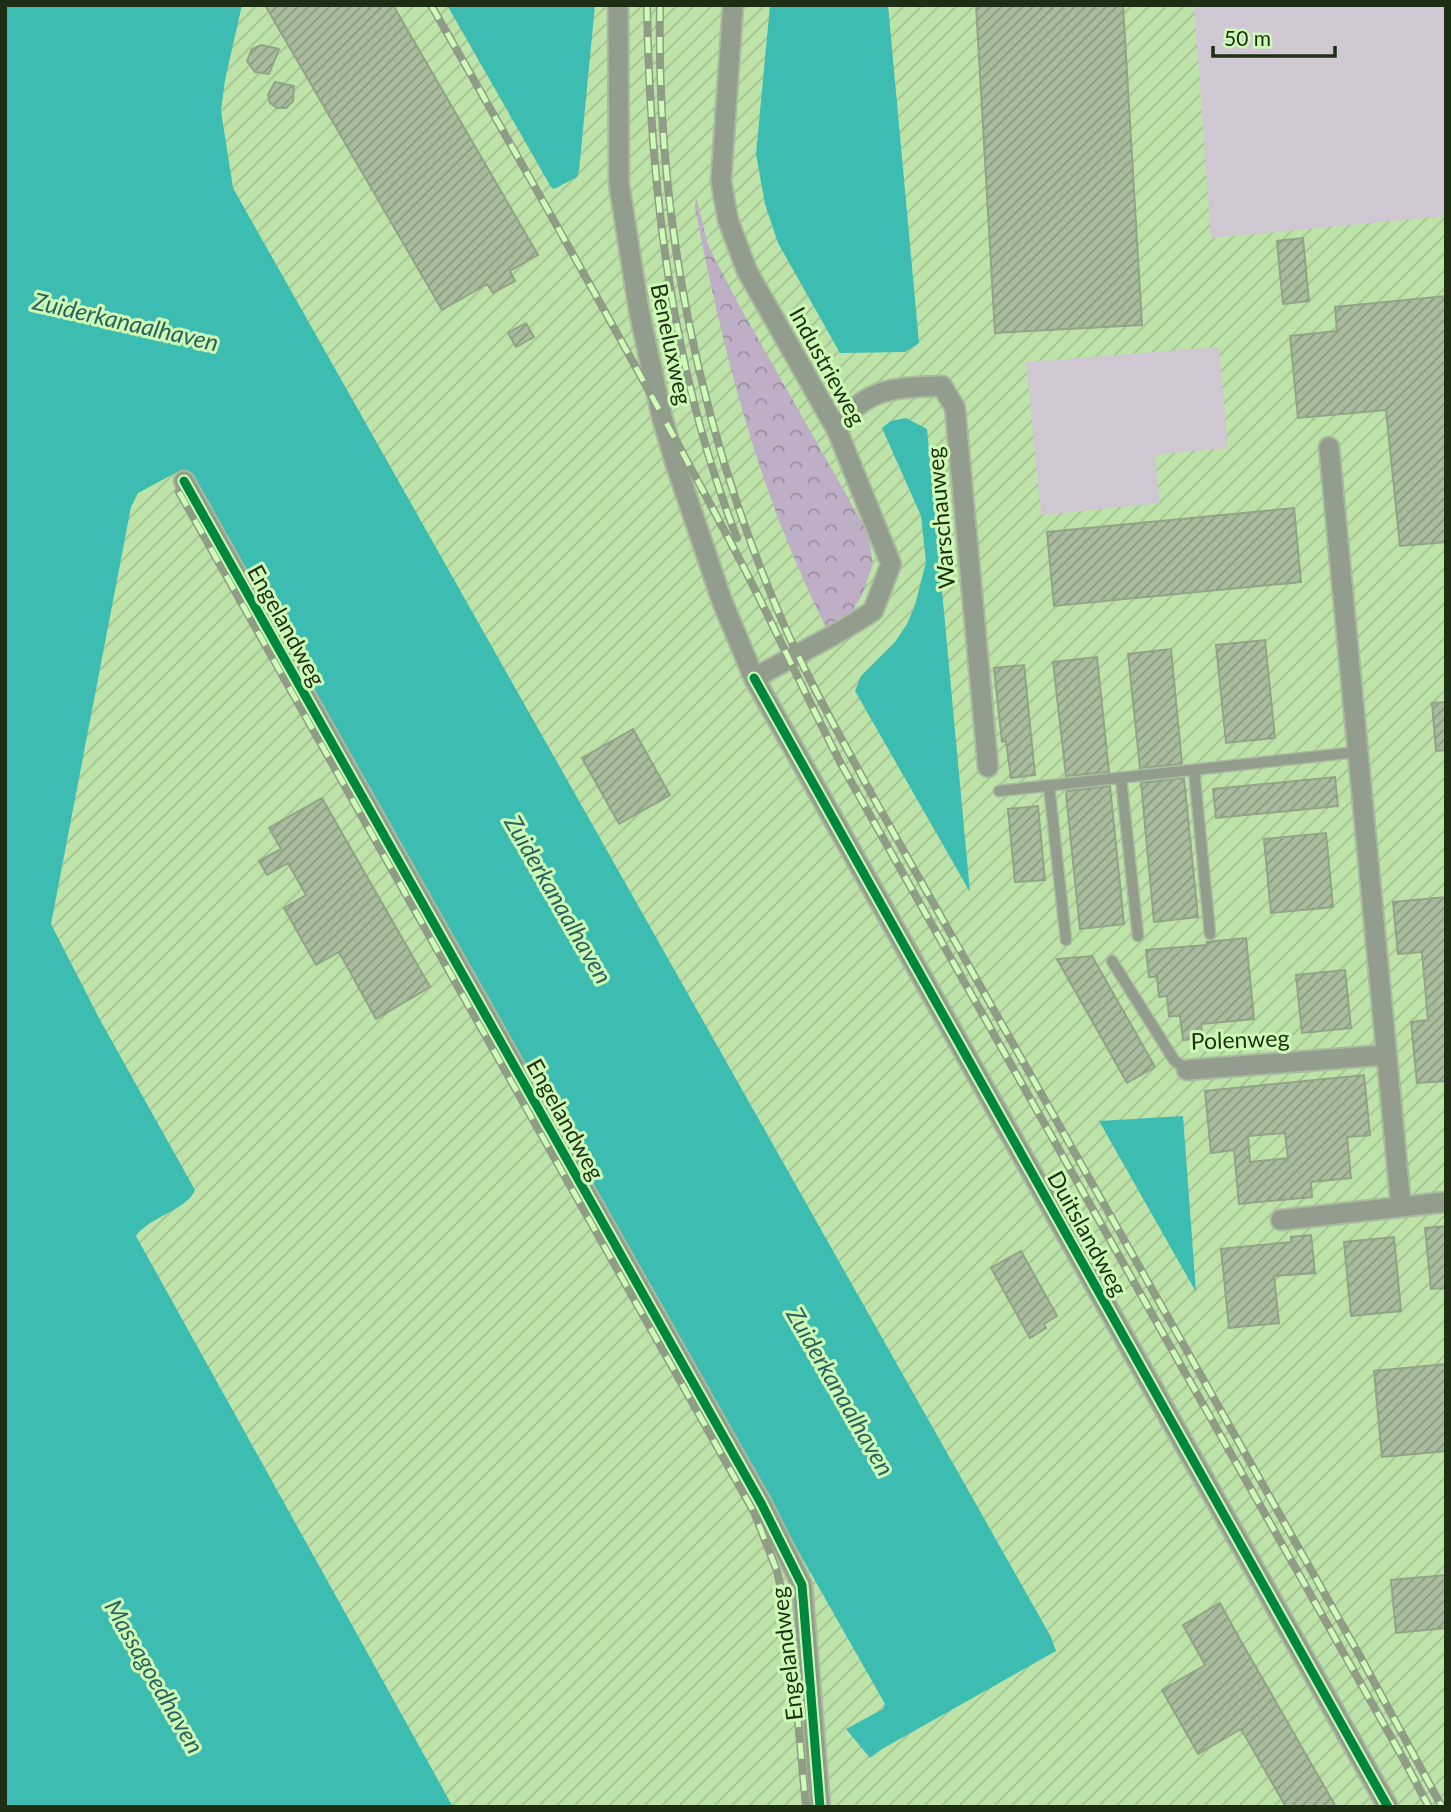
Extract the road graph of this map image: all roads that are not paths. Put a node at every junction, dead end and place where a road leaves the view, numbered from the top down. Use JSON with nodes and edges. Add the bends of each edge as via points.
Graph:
{"nodes":[{"id":1,"x":618,"y":5,"type":"edge"},
{"id":2,"x":733,"y":5,"type":"edge"},
{"id":3,"x":837,"y":430,"type":"junction"},
{"id":4,"x":1329,"y":447,"type":"dead end"},
{"id":5,"x":184,"y":481,"type":"dead end"},
{"id":6,"x":754,"y":678,"type":"junction"},
{"id":7,"x":1357,"y":752,"type":"junction"},
{"id":8,"x":988,"y":767,"type":"dead end"},
{"id":9,"x":1194,"y":770,"type":"junction"},
{"id":10,"x":1121,"y":778,"type":"junction"},
{"id":11,"x":1049,"y":786,"type":"junction"},
{"id":12,"x":999,"y":791,"type":"dead end"},
{"id":13,"x":1210,"y":934,"type":"dead end"},
{"id":14,"x":1139,"y":936,"type":"dead end"},
{"id":15,"x":1066,"y":940,"type":"dead end"},
{"id":16,"x":1112,"y":961,"type":"dead end"},
{"id":17,"x":1385,"y":1055,"type":"junction"},
{"id":18,"x":1187,"y":1070,"type":"joint"},
{"id":19,"x":1446,"y":1202,"type":"edge"},
{"id":20,"x":1401,"y":1207,"type":"junction"},
{"id":21,"x":1281,"y":1220,"type":"dead end"},
{"id":22,"x":820,"y":1807,"type":"edge"},
{"id":23,"x":1388,"y":1807,"type":"edge"}],
"edges":[{"from":1,"to":6,"type":"street","name":"Beneluxweg","via":[[618,184],[639,311],[678,474]]},
{"from":2,"to":3,"type":"street","name":"Industrieweg","via":[[721,181],[728,220],[747,271]]},
{"from":3,"to":6,"type":"street","name":"Industrieweg","via":[[891,564],[873,611]]},
{"from":3,"to":8,"type":"street","name":"Warschauweg","via":[[857,406],[900,388],[942,386],[955,408]]},
{"from":4,"to":7,"type":"street"},
{"from":5,"to":22,"type":"street","name":"Engelandweg","via":[[761,1503],[802,1586]]},
{"from":6,"to":23,"type":"street","name":"Duitslandweg"},
{"from":7,"to":9,"type":"lane"},
{"from":7,"to":17,"type":"street"},
{"from":9,"to":10,"type":"lane"},
{"from":9,"to":13,"type":"lane"},
{"from":10,"to":11,"type":"lane"},
{"from":10,"to":14,"type":"lane"},
{"from":11,"to":12,"type":"lane"},
{"from":11,"to":15,"type":"lane"},
{"from":16,"to":18,"type":"lane","name":"Polenweg","via":[[1174,1060]]},
{"from":17,"to":18,"type":"street","name":"Polenweg"},
{"from":17,"to":20,"type":"street"},
{"from":19,"to":20,"type":"street"},
{"from":20,"to":21,"type":"street"}]}
